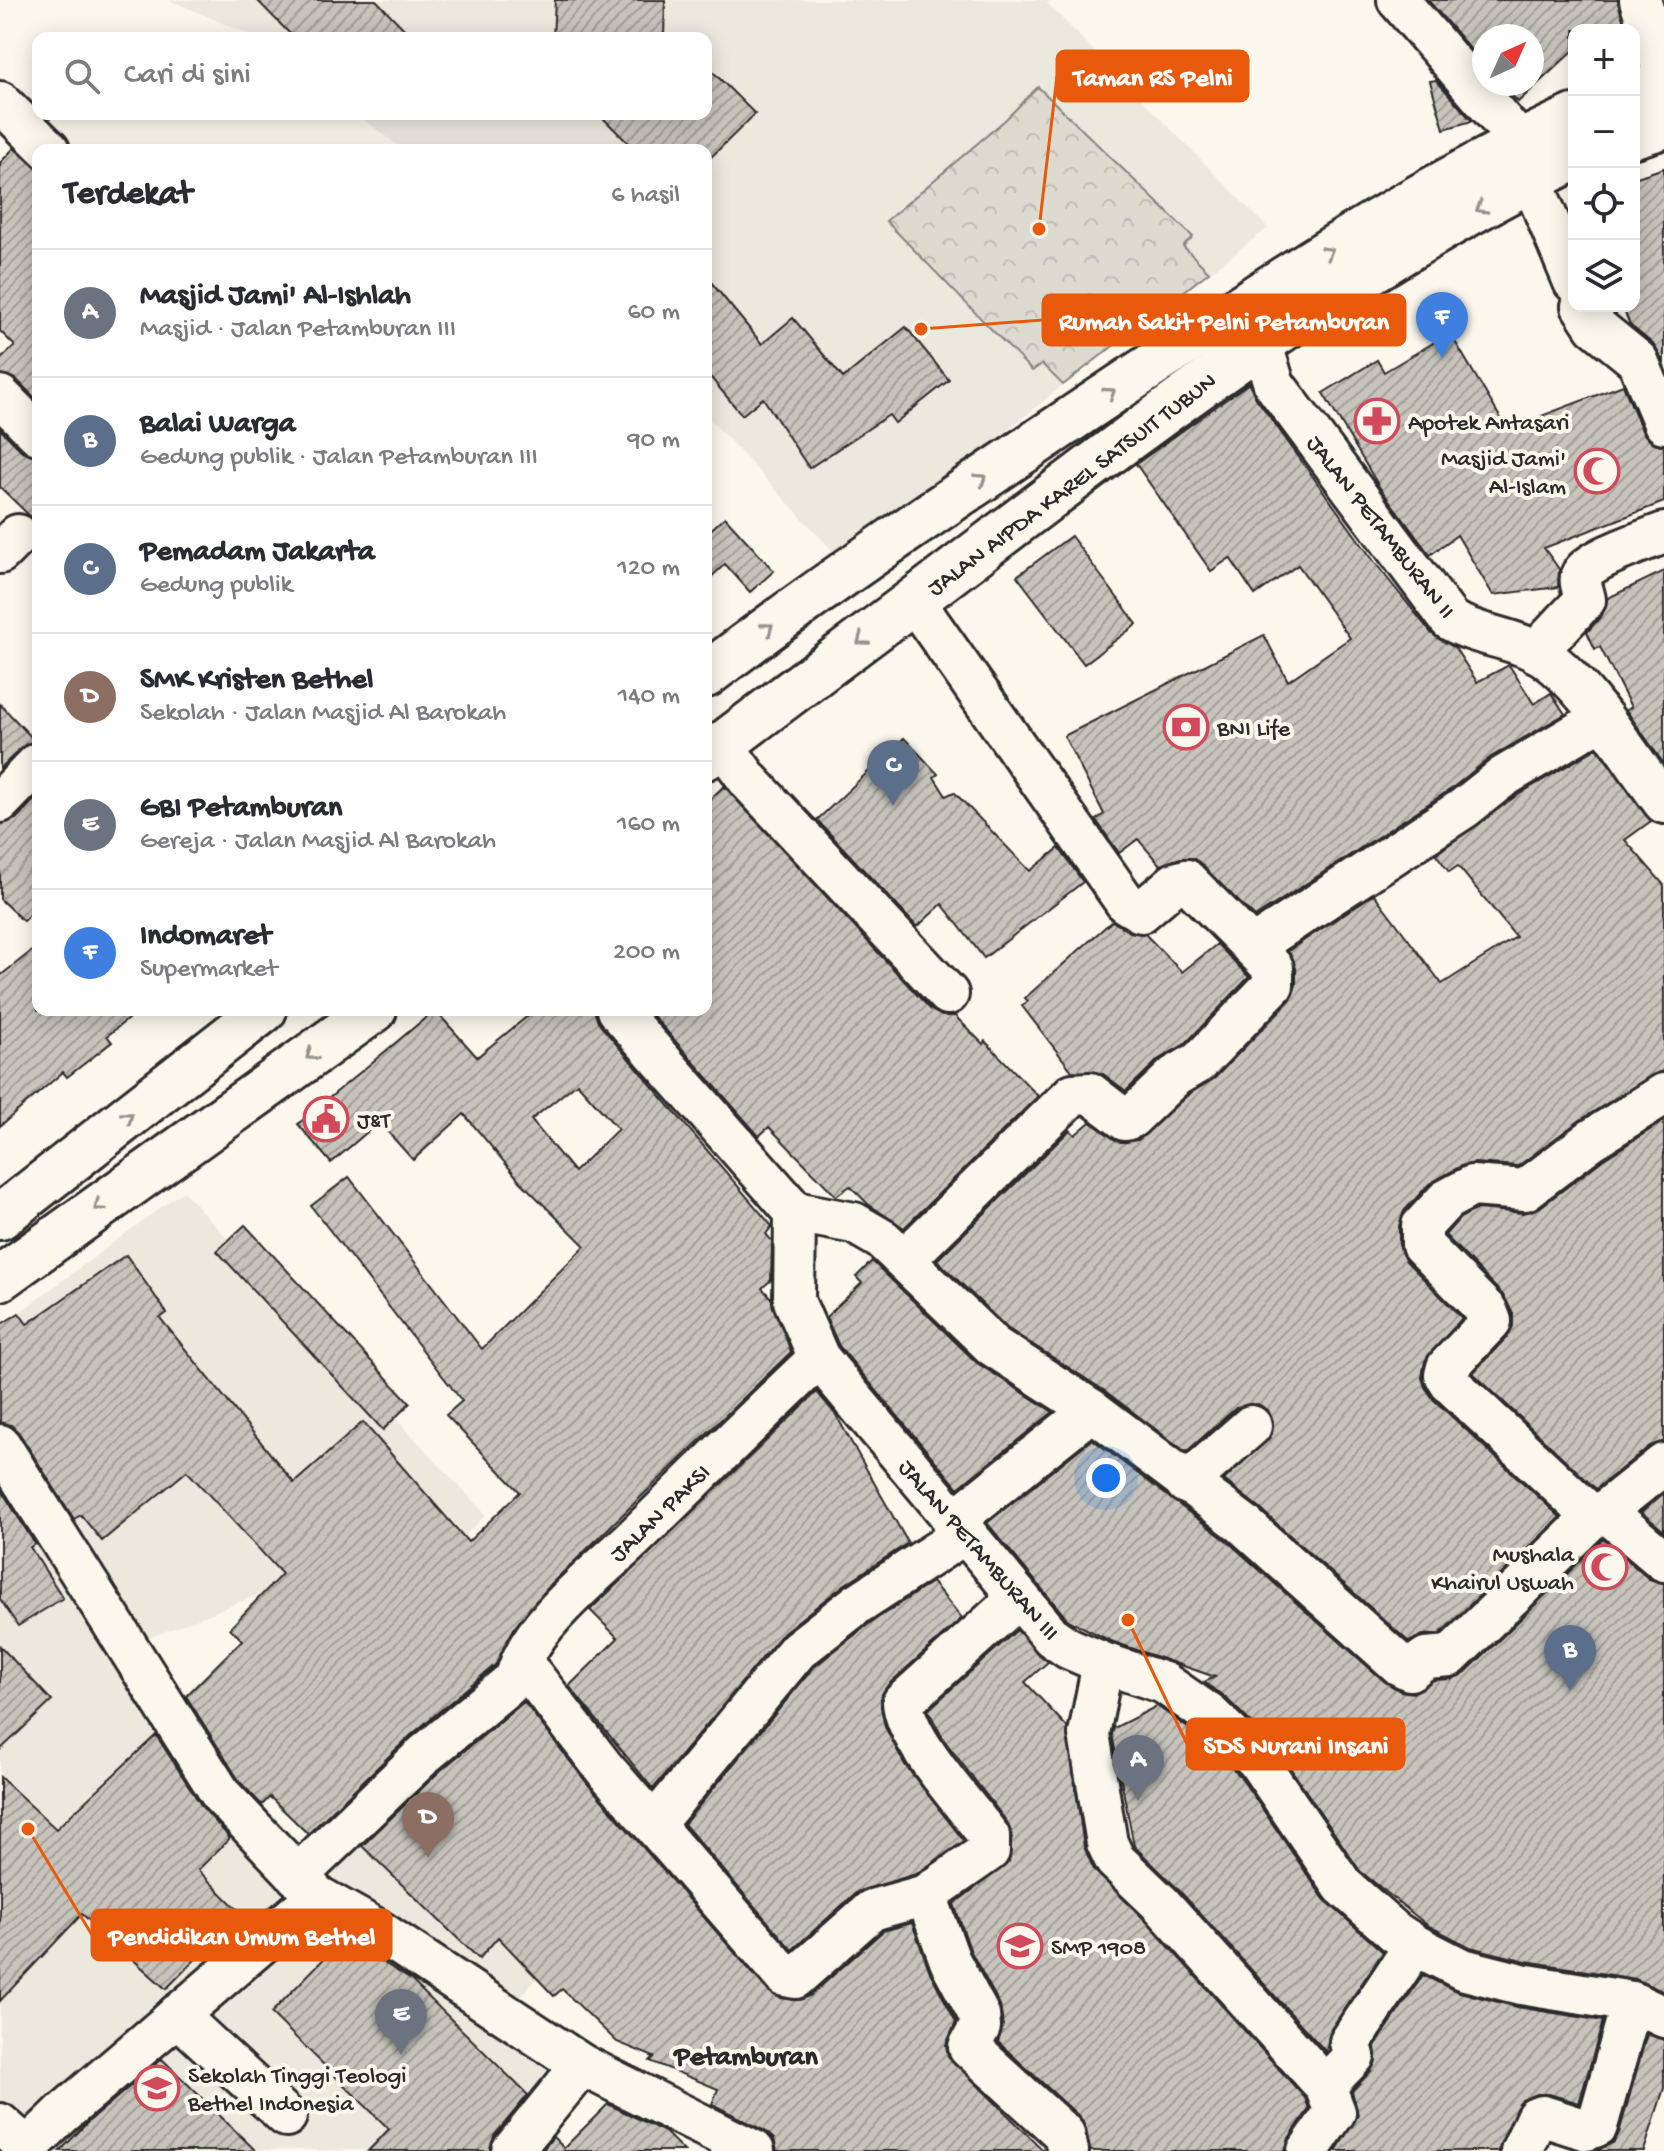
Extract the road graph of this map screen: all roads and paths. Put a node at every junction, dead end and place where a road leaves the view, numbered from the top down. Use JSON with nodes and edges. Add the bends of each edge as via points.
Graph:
{"nodes":[{"id":1,"x":1398,"y":0,"type":"edge"},
{"id":2,"x":1640,"y":0,"type":"edge"},
{"id":3,"x":1664,"y":74,"type":"edge"},
{"id":4,"x":1664,"y":83,"type":"edge"},
{"id":5,"x":1640,"y":91,"type":"edge"},
{"id":6,"x":0,"y":102,"type":"edge"},
{"id":7,"x":1568,"y":122,"type":"edge"},
{"id":8,"x":1664,"y":126,"type":"edge"},
{"id":9,"x":1640,"y":133,"type":"edge"},
{"id":10,"x":43,"y":144,"type":"edge"},
{"id":11,"x":1568,"y":158,"type":"edge"},
{"id":12,"x":1526,"y":160,"type":"junction"},
{"id":13,"x":1568,"y":267,"type":"edge"},
{"id":14,"x":1586,"y":312,"type":"edge"},
{"id":15,"x":1251,"y":324,"type":"junction"},
{"id":16,"x":0,"y":396,"type":"edge"},
{"id":17,"x":1664,"y":423,"type":"edge"},
{"id":18,"x":32,"y":428,"type":"edge"},
{"id":19,"x":1664,"y":533,"type":"edge"},
{"id":20,"x":914,"y":601,"type":"junction"},
{"id":21,"x":1536,"y":652,"type":"junction"},
{"id":22,"x":712,"y":670,"type":"edge"},
{"id":23,"x":1601,"y":719,"type":"junction"},
{"id":24,"x":714,"y":750,"type":"edge"},
{"id":25,"x":32,"y":769,"type":"edge"},
{"id":26,"x":0,"y":802,"type":"edge"},
{"id":27,"x":1664,"y":803,"type":"edge"},
{"id":28,"x":1252,"y":947,"type":"junction"},
{"id":29,"x":948,"y":994,"type":"dead end"},
{"id":30,"x":256,"y":1016,"type":"edge"},
{"id":31,"x":366,"y":1016,"type":"edge"},
{"id":32,"x":622,"y":1016,"type":"edge"},
{"id":33,"x":1664,"y":1094,"type":"edge"},
{"id":34,"x":795,"y":1212,"type":"junction"},
{"id":35,"x":0,"y":1217,"type":"edge"},
{"id":36,"x":904,"y":1260,"type":"junction"},
{"id":37,"x":0,"y":1278,"type":"edge"},
{"id":38,"x":819,"y":1358,"type":"junction"},
{"id":39,"x":1092,"y":1410,"type":"junction"},
{"id":40,"x":1251,"y":1426,"type":"dead end"},
{"id":41,"x":0,"y":1445,"type":"edge"},
{"id":42,"x":1664,"y":1464,"type":"edge"},
{"id":43,"x":1186,"y":1483,"type":"junction"},
{"id":44,"x":1599,"y":1514,"type":"junction"},
{"id":45,"x":958,"y":1528,"type":"junction"},
{"id":46,"x":1664,"y":1561,"type":"edge"},
{"id":47,"x":1017,"y":1599,"type":"junction"},
{"id":48,"x":1103,"y":1663,"type":"junction"},
{"id":49,"x":516,"y":1678,"type":"junction"},
{"id":50,"x":655,"y":1823,"type":"junction"},
{"id":51,"x":307,"y":1886,"type":"junction"},
{"id":52,"x":926,"y":1895,"type":"junction"},
{"id":53,"x":1415,"y":1945,"type":"junction"},
{"id":54,"x":1648,"y":2009,"type":"edge"},
{"id":55,"x":177,"y":2015,"type":"junction"},
{"id":56,"x":582,"y":2065,"type":"junction"},
{"id":57,"x":1325,"y":2086,"type":"junction"},
{"id":58,"x":286,"y":2116,"type":"dead end"},
{"id":59,"x":20,"y":2143,"type":"edge"},
{"id":60,"x":512,"y":2151,"type":"edge"},
{"id":61,"x":754,"y":2151,"type":"edge"},
{"id":62,"x":1068,"y":2151,"type":"edge"},
{"id":63,"x":1308,"y":2151,"type":"edge"},
{"id":64,"x":1521,"y":2151,"type":"edge"}],
"edges":[{"from":1,"to":12,"type":"street"},
{"from":2,"to":3,"type":"street"},
{"from":4,"to":5,"type":"main road"},
{"from":6,"to":10,"type":"street"},
{"from":7,"to":12,"type":"main road","name":"JALAN AIPDA KAREL SATSUIT TUBUN"},
{"from":8,"to":9,"type":"main road"},
{"from":11,"to":12,"type":"main road","name":"JALAN AIPDA KAREL SATSUIT TUBUN"},
{"from":12,"to":13,"type":"street"},
{"from":12,"to":15,"type":"main road","name":"JALAN AIPDA KAREL SATSUIT TUBUN","via":[[1304,312]]},
{"from":14,"to":17,"type":"street","via":[[1638,361]]},
{"from":15,"to":20,"type":"main road","name":"JALAN AIPDA KAREL SATSUIT TUBUN","via":[[1097,461]]},
{"from":15,"to":21,"type":"street","name":"JALAN PETAMBURAN II","via":[[1274,384],[1450,620]]},
{"from":22,"to":15,"type":"main road","name":"JALAN AIPDA KAREL SATSUIT TUBUN","one_way":true,"via":[[831,580]]},
{"from":16,"to":18,"type":"street"},
{"from":19,"to":21,"type":"street","via":[[1582,572],[1585,600]]},
{"from":20,"to":24,"type":"main road","name":"JALAN AIPDA KAREL SATSUIT TUBUN","one_way":true},
{"from":20,"to":28,"type":"street","via":[[1126,903],[1141,912],[1186,880]]},
{"from":21,"to":23,"type":"street","name":"JALAN PETAMBURAN II","via":[[1560,668]]},
{"from":23,"to":27,"type":"street","name":"JALAN PETAMBURAN II"},
{"from":23,"to":28,"type":"street","via":[[1503,777]]},
{"from":24,"to":29,"type":"street"},
{"from":25,"to":26,"type":"street"},
{"from":28,"to":36,"type":"street","via":[[1273,968],[1273,985],[1199,1062],[1125,1120],[1090,1093],[1073,1094]]},
{"from":35,"to":30,"type":"main road","one_way":true},
{"from":31,"to":37,"type":"main road","one_way":true},
{"from":32,"to":34,"type":"street"},
{"from":33,"to":44,"type":"street","via":[[1525,1190],[1472,1186],[1446,1200],[1422,1226],[1422,1245],[1491,1321],[1445,1375]]},
{"from":34,"to":36,"type":"street","via":[[854,1223]]},
{"from":34,"to":38,"type":"street","name":"JALAN PETAMBURAN III","via":[[794,1301]]},
{"from":36,"to":39,"type":"street","via":[[993,1346]]},
{"from":38,"to":45,"type":"street","name":"JALAN PETAMBURAN III"},
{"from":38,"to":49,"type":"street","name":"JALAN PAKSI","via":[[582,1583],[520,1658]]},
{"from":39,"to":43,"type":"street"},
{"from":39,"to":45,"type":"street"},
{"from":40,"to":43,"type":"street"},
{"from":41,"to":51,"type":"street","via":[[222,1796]]},
{"from":42,"to":44,"type":"street"},
{"from":43,"to":44,"type":"street","via":[[1242,1523],[1410,1670],[1426,1658],[1450,1656]]},
{"from":44,"to":46,"type":"street"},
{"from":45,"to":47,"type":"street","name":"JALAN PETAMBURAN III"},
{"from":45,"to":50,"type":"street","via":[[798,1650]]},
{"from":47,"to":48,"type":"street","name":"JALAN PETAMBURAN III","via":[[1052,1637]]},
{"from":47,"to":52,"type":"street","via":[[903,1702],[918,1739],[991,1845]]},
{"from":48,"to":53,"type":"street","name":"JALAN PETAMBURAN III","via":[[1164,1683],[1210,1715],[1257,1760],[1343,1886]]},
{"from":48,"to":57,"type":"street","via":[[1089,1734],[1100,1811],[1115,1860]]},
{"from":49,"to":50,"type":"street","via":[[537,1678],[604,1768]]},
{"from":49,"to":51,"type":"street","via":[[426,1753]]},
{"from":50,"to":52,"type":"street","via":[[791,1979],[872,1910]]},
{"from":51,"to":55,"type":"street"},
{"from":51,"to":56,"type":"street"},
{"from":52,"to":62,"type":"street","via":[[950,1961],[979,2015],[980,2027],[969,2047],[1064,2134]]},
{"from":53,"to":54,"type":"street","name":"JALAN PETAMBURAN III","via":[[1462,1969]]},
{"from":53,"to":57,"type":"street","via":[[1350,2042],[1350,2063]]},
{"from":54,"to":64,"type":"street","via":[[1597,2126],[1587,2130],[1536,2118]]},
{"from":55,"to":58,"type":"street"},
{"from":55,"to":59,"type":"street"},
{"from":56,"to":60,"type":"street"},
{"from":56,"to":61,"type":"street"},
{"from":57,"to":63,"type":"street","via":[[1335,2112]]}]}
